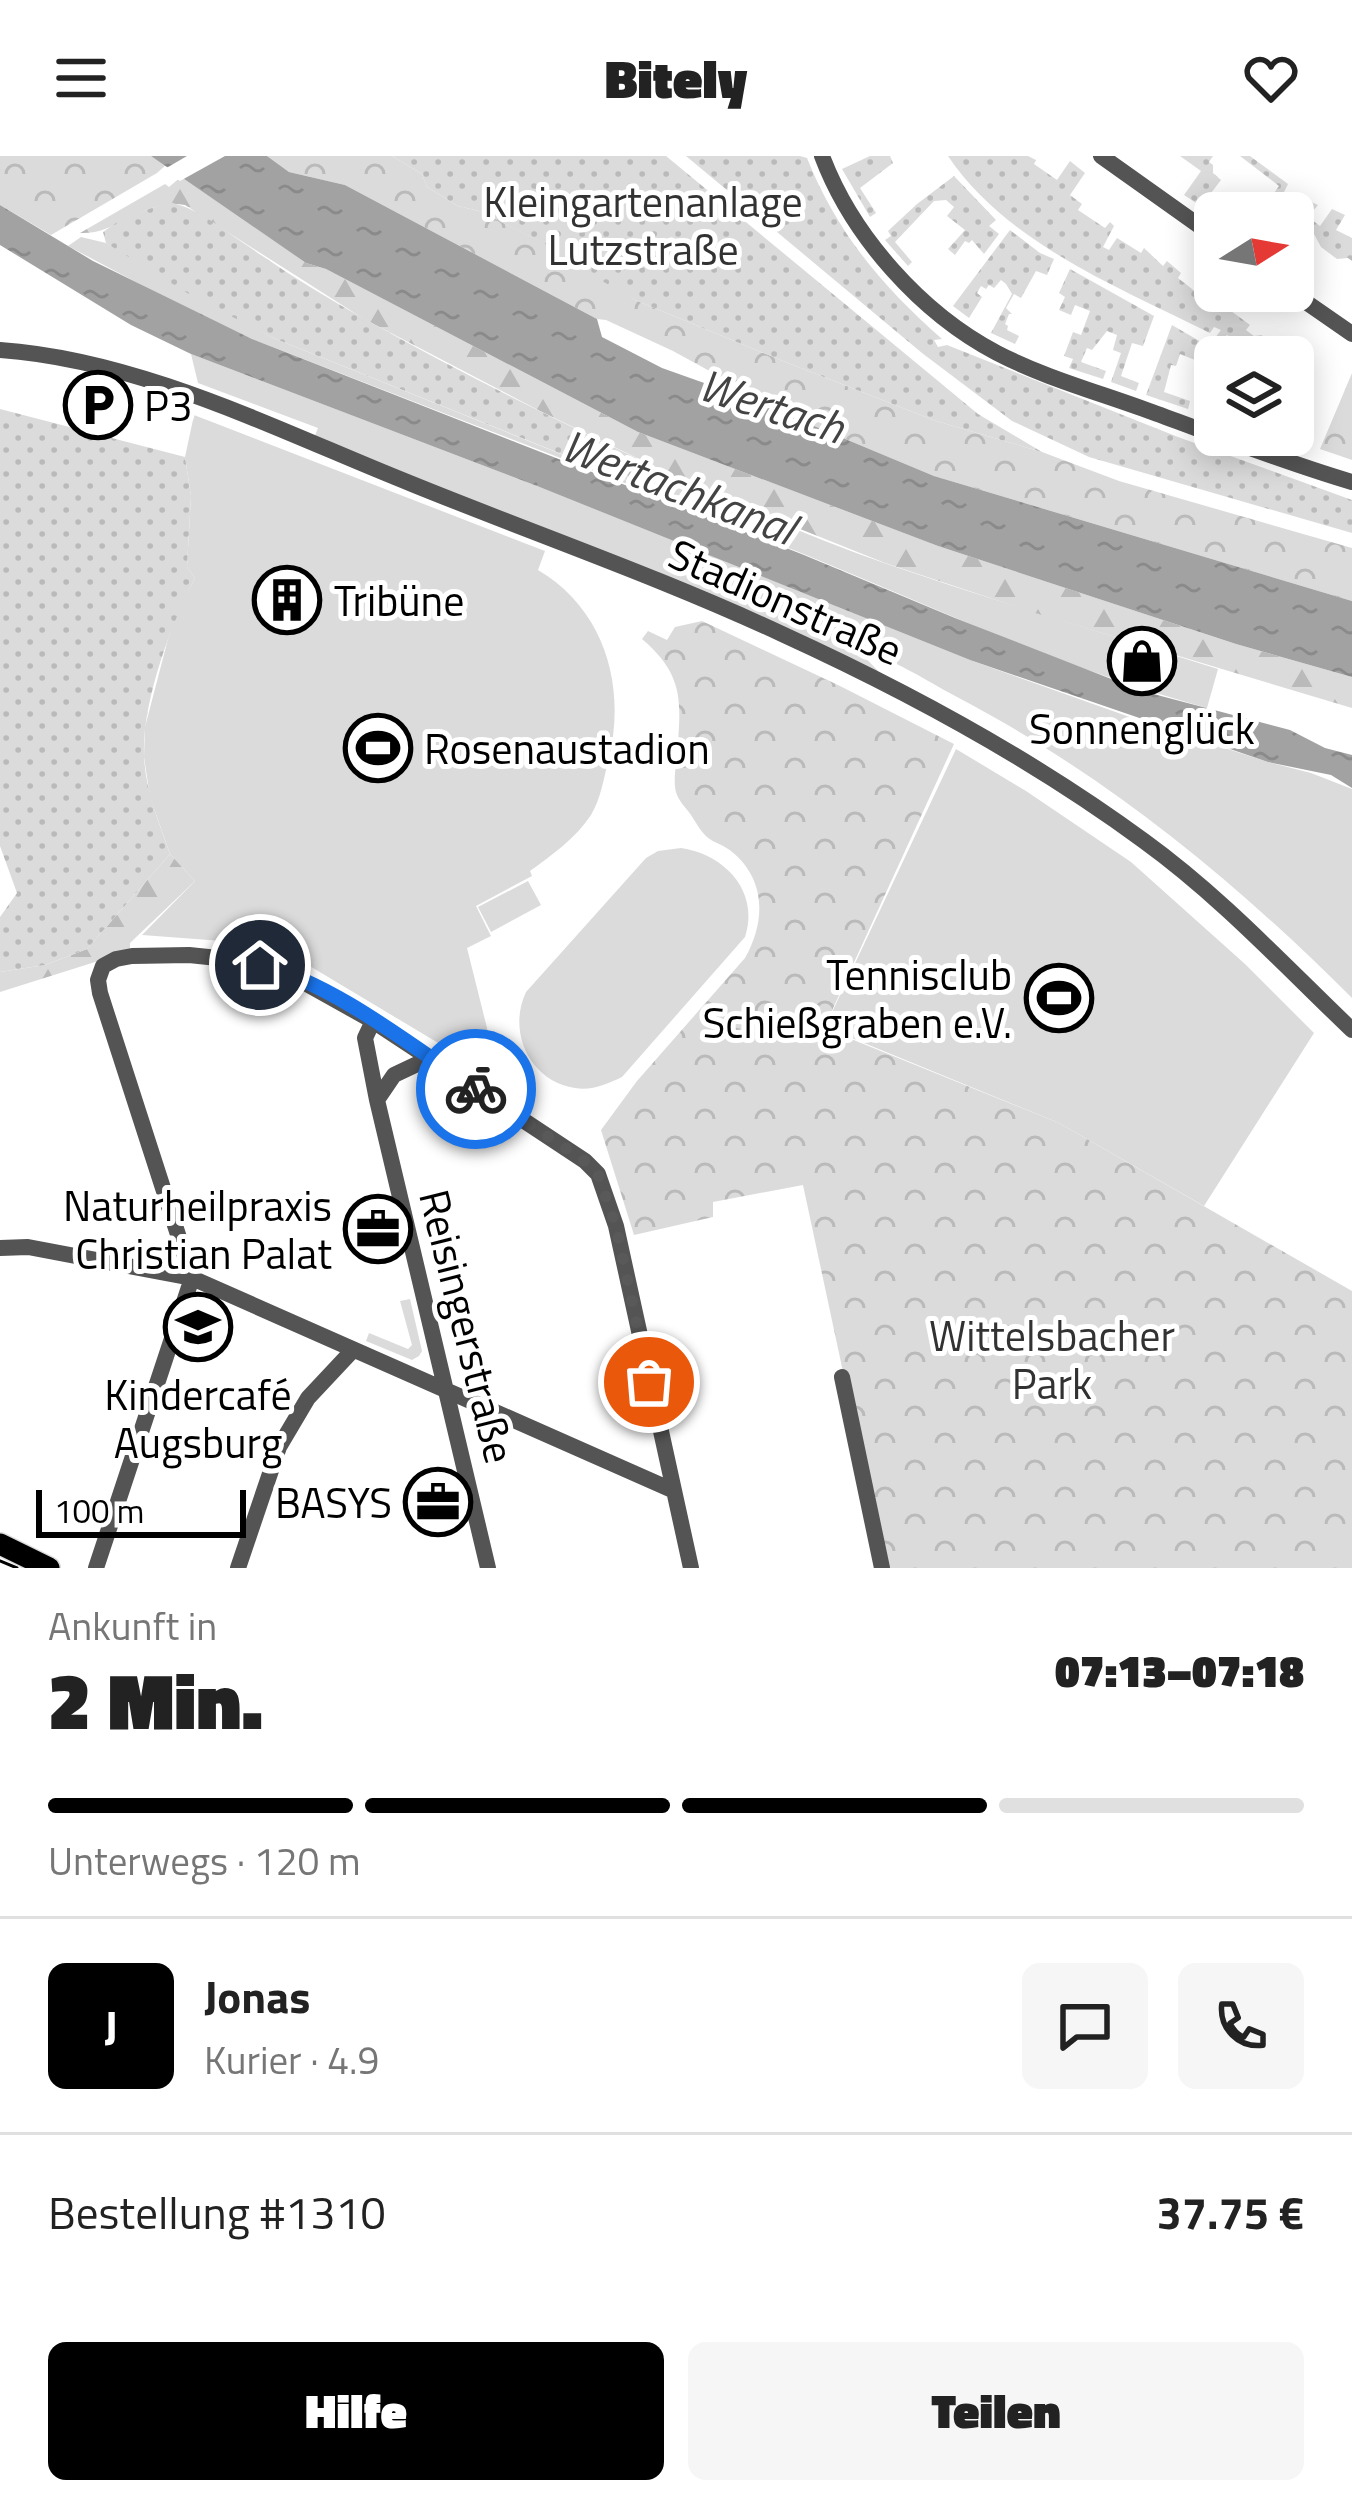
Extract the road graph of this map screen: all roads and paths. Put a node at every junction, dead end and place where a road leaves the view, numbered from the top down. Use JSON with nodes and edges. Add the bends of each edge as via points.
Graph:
{"nodes":[{"id":1,"x":822,"y":156,"type":"edge"},
{"id":2,"x":1102,"y":156,"type":"edge"},
{"id":3,"x":1194,"y":222,"type":"edge"},
{"id":4,"x":1314,"y":307,"type":"edge"},
{"id":5,"x":1352,"y":334,"type":"edge"},
{"id":6,"x":0,"y":350,"type":"edge"},
{"id":7,"x":1352,"y":482,"type":"edge"},
{"id":8,"x":373,"y":1021,"type":"junction"},
{"id":9,"x":1352,"y":1030,"type":"edge"},
{"id":10,"x":430,"y":1058,"type":"junction"},
{"id":11,"x":377,"y":1100,"type":"junction"},
{"id":12,"x":0,"y":1249,"type":"edge"},
{"id":13,"x":192,"y":1278,"type":"junction"},
{"id":14,"x":353,"y":1350,"type":"junction"},
{"id":15,"x":842,"y":1377,"type":"dead end"},
{"id":16,"x":448,"y":1391,"type":"junction"},
{"id":17,"x":672,"y":1490,"type":"junction"},
{"id":18,"x":0,"y":1544,"type":"edge"},
{"id":19,"x":50,"y":1568,"type":"edge"},
{"id":20,"x":96,"y":1568,"type":"edge"},
{"id":21,"x":238,"y":1568,"type":"edge"},
{"id":22,"x":488,"y":1568,"type":"edge"},
{"id":23,"x":691,"y":1568,"type":"edge"},
{"id":24,"x":882,"y":1568,"type":"edge"}],
"edges":[{"from":1,"to":7,"type":"street","via":[[890,265],[996,352]]},
{"from":2,"to":3,"type":"street"},
{"from":4,"to":5,"type":"street"},
{"from":6,"to":9,"type":"street","name":"Stadionstraße","via":[[170,387],[718,606],[947,715],[1146,842],[1221,902]]},
{"from":8,"to":10,"type":"street"},
{"from":8,"to":11,"type":"street","name":"Reisingerstraße","via":[[365,1038]]},
{"from":8,"to":13,"type":"street","via":[[289,974],[227,958],[116,959],[103,966],[99,988]]},
{"from":10,"to":11,"type":"street","via":[[394,1075]]},
{"from":10,"to":17,"type":"street","via":[[598,1174]]},
{"from":11,"to":16,"type":"street","name":"Reisingerstraße"},
{"from":12,"to":13,"type":"street","via":[[28,1247]]},
{"from":13,"to":14,"type":"street"},
{"from":13,"to":20,"type":"street"},
{"from":14,"to":16,"type":"street"},
{"from":14,"to":21,"type":"street","via":[[308,1398],[279,1447]]},
{"from":15,"to":24,"type":"street"},
{"from":16,"to":17,"type":"street"},
{"from":16,"to":22,"type":"street","name":"Reisingerstraße"},
{"from":17,"to":23,"type":"street"},
{"from":18,"to":19,"type":"main road"}]}
